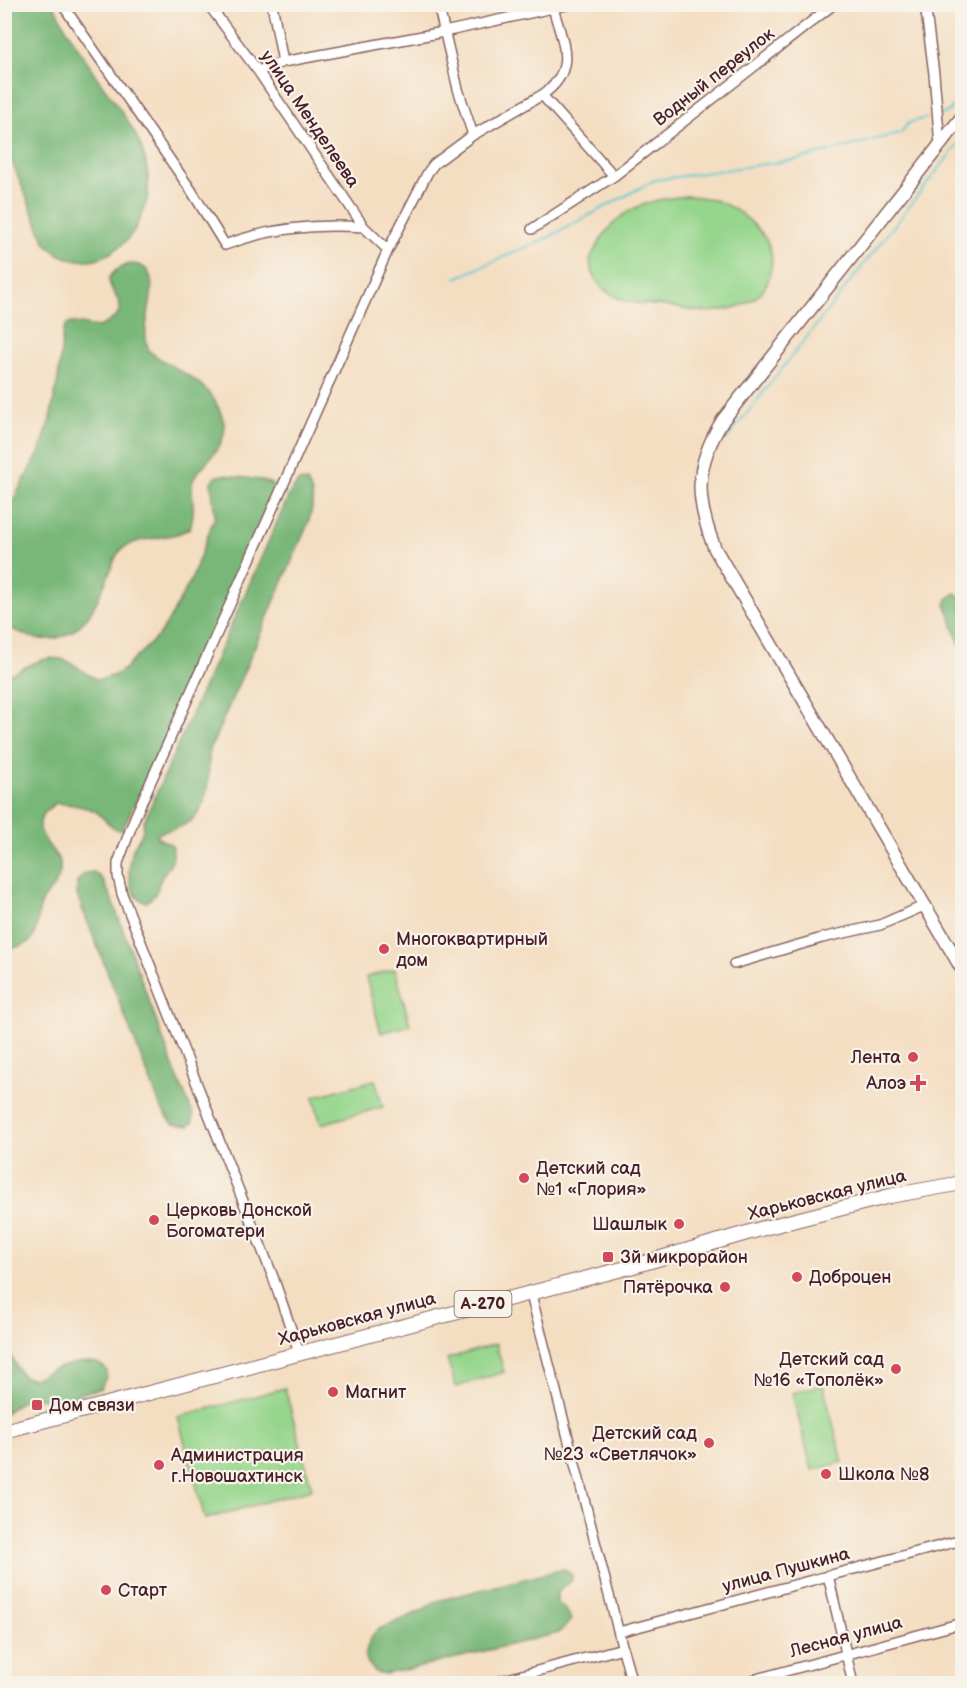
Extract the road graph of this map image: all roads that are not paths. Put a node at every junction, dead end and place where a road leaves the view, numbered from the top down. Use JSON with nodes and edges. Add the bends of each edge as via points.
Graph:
{"nodes":[{"id":1,"x":62,"y":4,"type":"edge"},
{"id":2,"x":208,"y":4,"type":"edge"},
{"id":3,"x":272,"y":4,"type":"edge"},
{"id":4,"x":438,"y":4,"type":"edge"},
{"id":5,"x":571,"y":4,"type":"edge"},
{"id":6,"x":834,"y":4,"type":"edge"},
{"id":7,"x":925,"y":4,"type":"edge"},
{"id":8,"x":552,"y":6,"type":"edge"},
{"id":9,"x":444,"y":32,"type":"junction"},
{"id":10,"x":283,"y":62,"type":"junction"},
{"id":11,"x":258,"y":71,"type":"junction"},
{"id":12,"x":543,"y":95,"type":"junction"},
{"id":13,"x":963,"y":117,"type":"edge"},
{"id":14,"x":473,"y":135,"type":"junction"},
{"id":15,"x":940,"y":145,"type":"junction"},
{"id":16,"x":614,"y":176,"type":"junction"},
{"id":17,"x":364,"y":227,"type":"junction"},
{"id":18,"x":532,"y":229,"type":"dead end"},
{"id":19,"x":388,"y":250,"type":"junction"},
{"id":20,"x":926,"y":905,"type":"junction"},
{"id":21,"x":734,"y":964,"type":"dead end"},
{"id":22,"x":963,"y":969,"type":"edge"},
{"id":23,"x":963,"y":1183,"type":"edge"},
{"id":24,"x":530,"y":1292,"type":"junction"},
{"id":25,"x":299,"y":1352,"type":"junction"},
{"id":26,"x":4,"y":1431,"type":"edge"},
{"id":27,"x":963,"y":1540,"type":"edge"},
{"id":28,"x":828,"y":1575,"type":"junction"},
{"id":29,"x":963,"y":1623,"type":"edge"},
{"id":30,"x":619,"y":1632,"type":"junction"},
{"id":31,"x":623,"y":1648,"type":"junction"},
{"id":32,"x":845,"y":1655,"type":"junction"},
{"id":33,"x":963,"y":1681,"type":"edge"},
{"id":34,"x":489,"y":1683,"type":"edge"},
{"id":35,"x":632,"y":1683,"type":"edge"},
{"id":36,"x":738,"y":1683,"type":"edge"},
{"id":37,"x":853,"y":1683,"type":"edge"},
{"id":38,"x":952,"y":1683,"type":"edge"}],
"edges":[{"from":1,"to":17,"type":"street","via":[[225,245],[276,230]]},
{"from":2,"to":11,"type":"street","name":"улица Менделеева"},
{"from":3,"to":10,"type":"street"},
{"from":4,"to":9,"type":"street"},
{"from":5,"to":8,"type":"street"},
{"from":6,"to":16,"type":"street","name":"Водный переулок"},
{"from":7,"to":15,"type":"street"},
{"from":8,"to":9,"type":"street"},
{"from":8,"to":12,"type":"street","via":[[565,60],[562,76]]},
{"from":9,"to":10,"type":"street"},
{"from":9,"to":14,"type":"street"},
{"from":10,"to":11,"type":"street"},
{"from":11,"to":17,"type":"street","name":"улица Менделеева"},
{"from":12,"to":14,"type":"street"},
{"from":12,"to":16,"type":"street"},
{"from":13,"to":15,"type":"main road"},
{"from":14,"to":19,"type":"street","via":[[428,172]]},
{"from":15,"to":20,"type":"main road","via":[[723,420],[705,455],[699,490],[715,549]]},
{"from":16,"to":18,"type":"street","name":"Водный переулок"},
{"from":17,"to":19,"type":"street","name":"улица Менделеева"},
{"from":19,"to":25,"type":"street","via":[[135,817],[117,870],[141,946]]},
{"from":20,"to":21,"type":"street","via":[[880,925]]},
{"from":20,"to":22,"type":"main road"},
{"from":23,"to":24,"type":"highway","name":"Харьковская улица","number":"А-270","via":[[881,1198]]},
{"from":24,"to":25,"type":"highway","name":"Харьковская улица","number":"А-270"},
{"from":24,"to":30,"type":"street"},
{"from":25,"to":26,"type":"highway","name":"Харьковская улица","number":"А-270"},
{"from":27,"to":28,"type":"street","name":"улица Пушкина"},
{"from":28,"to":30,"type":"street","name":"улица Пушкина"},
{"from":28,"to":32,"type":"street"},
{"from":29,"to":32,"type":"street","name":"Лесная улица"},
{"from":30,"to":31,"type":"street"},
{"from":31,"to":34,"type":"street"},
{"from":31,"to":35,"type":"street"},
{"from":32,"to":36,"type":"street","name":"Лесная улица"},
{"from":32,"to":37,"type":"street"},
{"from":33,"to":38,"type":"street"}]}
